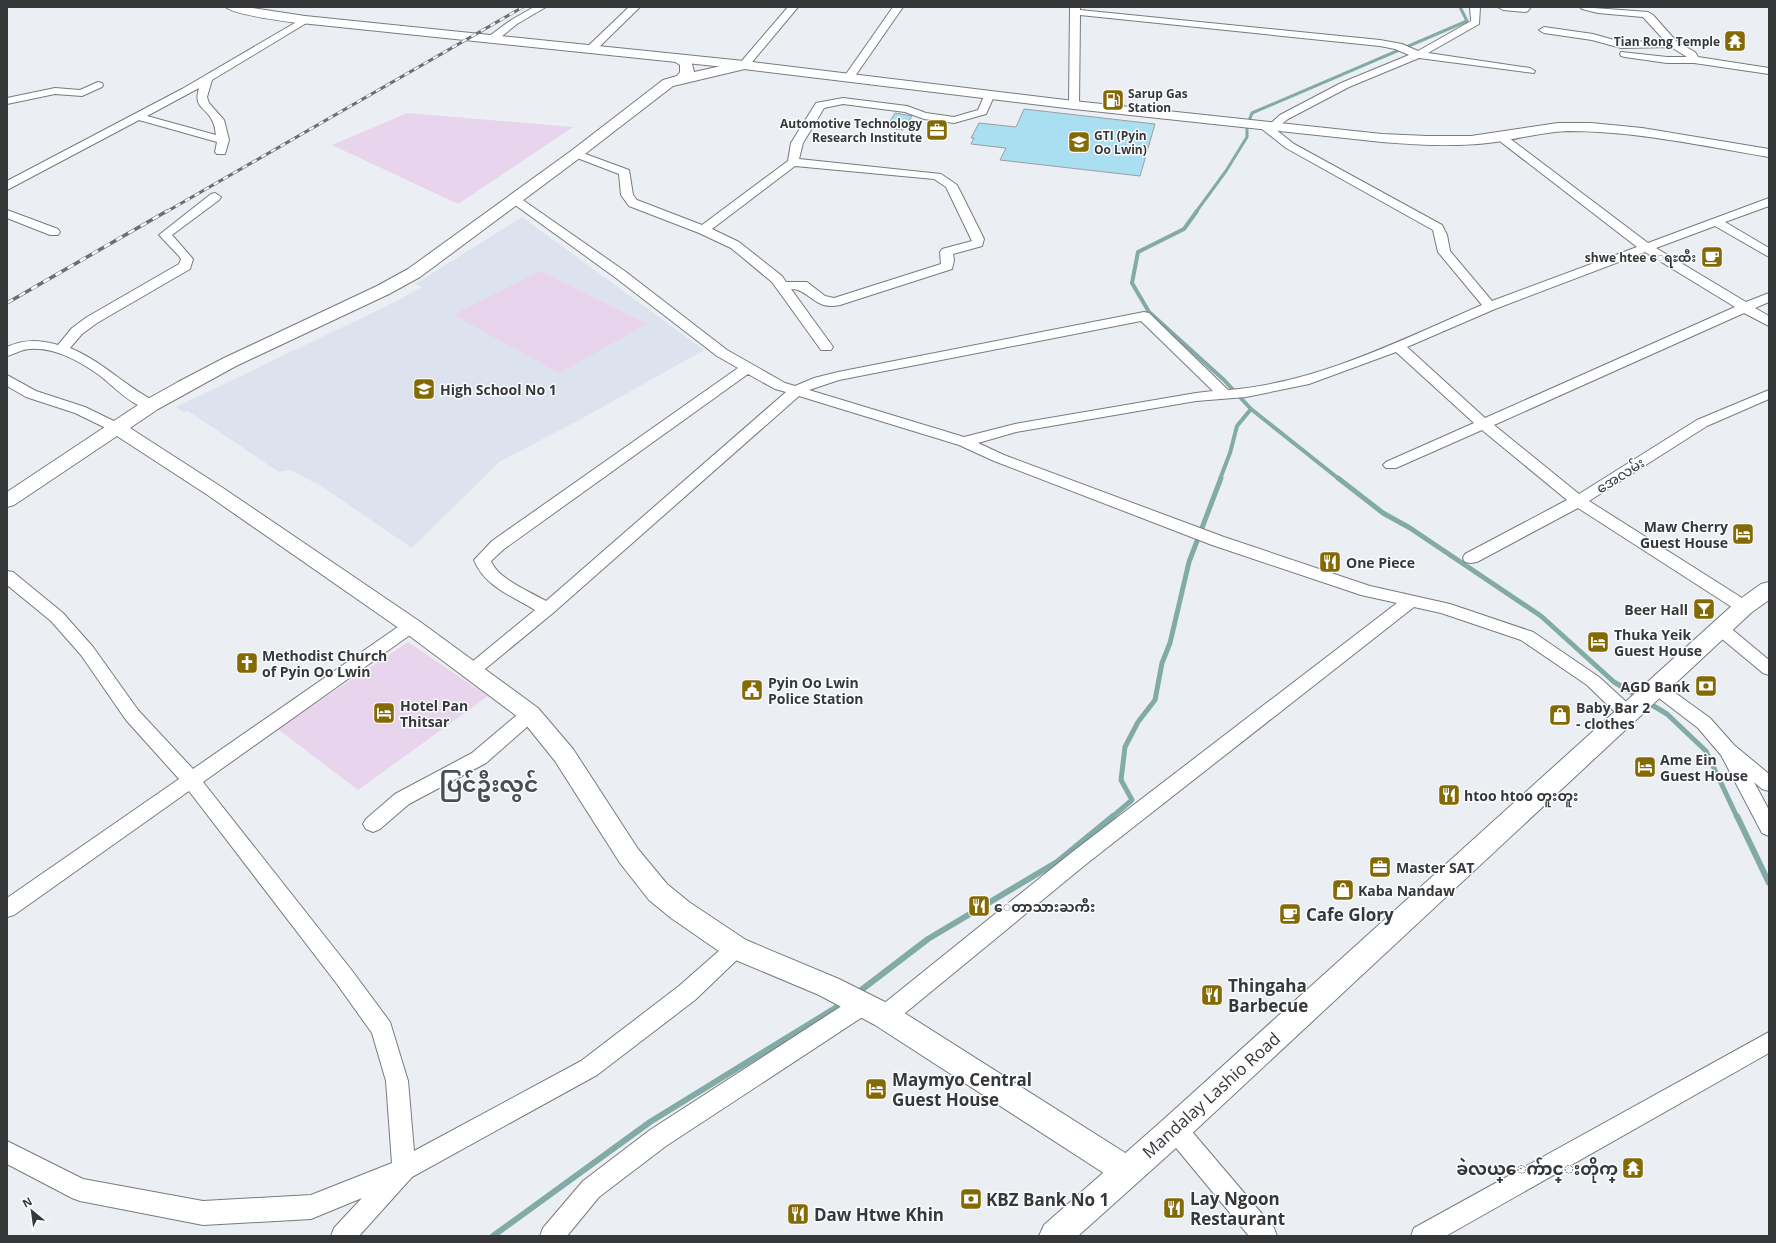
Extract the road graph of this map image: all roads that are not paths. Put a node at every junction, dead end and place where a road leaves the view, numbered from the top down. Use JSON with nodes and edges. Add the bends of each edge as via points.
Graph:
{"nodes":[{"id":1,"x":232,"y":7,"type":"edge"},
{"id":2,"x":316,"y":7,"type":"edge"},
{"id":3,"x":541,"y":7,"type":"edge"},
{"id":4,"x":635,"y":7,"type":"edge"},
{"id":5,"x":793,"y":7,"type":"edge"},
{"id":6,"x":898,"y":7,"type":"edge"},
{"id":7,"x":1475,"y":7,"type":"edge"},
{"id":8,"x":1503,"y":7,"type":"edge"},
{"id":9,"x":1526,"y":7,"type":"edge"},
{"id":10,"x":1585,"y":7,"type":"edge"},
{"id":11,"x":1075,"y":10,"type":"edge"},
{"id":12,"x":305,"y":20,"type":"junction"},
{"id":13,"x":1544,"y":30,"type":"dead end"},
{"id":14,"x":492,"y":39,"type":"junction"},
{"id":15,"x":1673,"y":44,"type":"junction"},
{"id":16,"x":591,"y":49,"type":"junction"},
{"id":17,"x":1413,"y":53,"type":"junction"},
{"id":18,"x":1619,"y":54,"type":"dead end"},
{"id":19,"x":676,"y":58,"type":"junction"},
{"id":20,"x":1694,"y":60,"type":"junction"},
{"id":21,"x":744,"y":65,"type":"junction"},
{"id":22,"x":1530,"y":71,"type":"dead end"},
{"id":23,"x":1769,"y":71,"type":"edge"},
{"id":24,"x":849,"y":77,"type":"junction"},
{"id":25,"x":207,"y":79,"type":"junction"},
{"id":26,"x":682,"y":79,"type":"junction"},
{"id":27,"x":98,"y":85,"type":"dead end"},
{"id":28,"x":990,"y":94,"type":"junction"},
{"id":29,"x":7,"y":101,"type":"edge"},
{"id":30,"x":1074,"y":105,"type":"junction"},
{"id":31,"x":139,"y":117,"type":"junction"},
{"id":32,"x":1264,"y":125,"type":"junction"},
{"id":33,"x":1501,"y":137,"type":"junction"},
{"id":34,"x":223,"y":140,"type":"junction"},
{"id":35,"x":221,"y":152,"type":"dead end"},
{"id":36,"x":1769,"y":153,"type":"edge"},
{"id":37,"x":576,"y":154,"type":"junction"},
{"id":38,"x":793,"y":162,"type":"junction"},
{"id":39,"x":7,"y":186,"type":"edge"},
{"id":40,"x":215,"y":197,"type":"dead end"},
{"id":41,"x":513,"y":199,"type":"junction"},
{"id":42,"x":1769,"y":202,"type":"edge"},
{"id":43,"x":7,"y":214,"type":"edge"},
{"id":44,"x":1716,"y":222,"type":"junction"},
{"id":45,"x":703,"y":230,"type":"junction"},
{"id":46,"x":54,"y":232,"type":"dead end"},
{"id":47,"x":1645,"y":248,"type":"junction"},
{"id":48,"x":1769,"y":254,"type":"edge"},
{"id":49,"x":781,"y":286,"type":"junction"},
{"id":50,"x":1769,"y":297,"type":"edge"},
{"id":51,"x":1490,"y":306,"type":"junction"},
{"id":52,"x":1745,"y":306,"type":"junction"},
{"id":53,"x":1769,"y":322,"type":"edge"},
{"id":54,"x":1398,"y":346,"type":"junction"},
{"id":55,"x":826,"y":347,"type":"dead end"},
{"id":56,"x":61,"y":350,"type":"junction"},
{"id":57,"x":7,"y":352,"type":"edge"},
{"id":58,"x":747,"y":368,"type":"junction"},
{"id":59,"x":7,"y":379,"type":"edge"},
{"id":60,"x":796,"y":391,"type":"junction"},
{"id":61,"x":1226,"y":394,"type":"junction"},
{"id":62,"x":1769,"y":394,"type":"edge"},
{"id":63,"x":151,"y":406,"type":"junction"},
{"id":64,"x":1484,"y":424,"type":"junction"},
{"id":65,"x":117,"y":428,"type":"junction"},
{"id":66,"x":964,"y":442,"type":"junction"},
{"id":67,"x":1391,"y":465,"type":"dead end"},
{"id":68,"x":7,"y":501,"type":"edge"},
{"id":69,"x":1578,"y":502,"type":"junction"},
{"id":70,"x":1471,"y":558,"type":"dead end"},
{"id":71,"x":7,"y":576,"type":"edge"},
{"id":72,"x":1769,"y":589,"type":"edge"},
{"id":73,"x":1411,"y":601,"type":"junction"},
{"id":74,"x":1744,"y":607,"type":"junction"},
{"id":75,"x":547,"y":609,"type":"junction"},
{"id":76,"x":411,"y":626,"type":"junction"},
{"id":77,"x":1722,"y":630,"type":"junction"},
{"id":78,"x":1769,"y":669,"type":"edge"},
{"id":79,"x":473,"y":670,"type":"junction"},
{"id":80,"x":1643,"y":700,"type":"junction"},
{"id":81,"x":530,"y":714,"type":"junction"},
{"id":82,"x":1727,"y":750,"type":"junction"},
{"id":83,"x":190,"y":780,"type":"junction"},
{"id":84,"x":1769,"y":784,"type":"edge"},
{"id":85,"x":373,"y":824,"type":"dead end"},
{"id":86,"x":1769,"y":828,"type":"edge"},
{"id":87,"x":7,"y":909,"type":"edge"},
{"id":88,"x":736,"y":948,"type":"junction"},
{"id":89,"x":860,"y":1004,"type":"junction"},
{"id":90,"x":1769,"y":1042,"type":"edge"},
{"id":91,"x":1175,"y":1129,"type":"junction"},
{"id":92,"x":7,"y":1152,"type":"edge"},
{"id":93,"x":404,"y":1169,"type":"junction"},
{"id":94,"x":1127,"y":1171,"type":"junction"},
{"id":95,"x":343,"y":1236,"type":"edge"},
{"id":96,"x":552,"y":1236,"type":"edge"},
{"id":97,"x":1055,"y":1236,"type":"edge"},
{"id":98,"x":1265,"y":1236,"type":"edge"},
{"id":99,"x":1423,"y":1236,"type":"edge"}],
"edges":[{"from":1,"to":12,"type":"main road"},
{"from":2,"to":12,"type":"main road"},
{"from":3,"to":14,"type":"street","via":[[514,22]]},
{"from":4,"to":16,"type":"street"},
{"from":5,"to":21,"type":"street"},
{"from":6,"to":24,"type":"street"},
{"from":7,"to":17,"type":"street","via":[[1476,22]]},
{"from":8,"to":9,"type":"street","via":[[1525,10]]},
{"from":10,"to":15,"type":"street","via":[[1645,14]]},
{"from":11,"to":17,"type":"street","via":[[1380,43],[1398,46]]},
{"from":11,"to":30,"type":"street"},
{"from":12,"to":14,"type":"main road"},
{"from":12,"to":25,"type":"street"},
{"from":13,"to":15,"type":"street","via":[[1587,36],[1621,45]]},
{"from":14,"to":16,"type":"main road"},
{"from":15,"to":20,"type":"street","via":[[1690,54]]},
{"from":16,"to":19,"type":"main road"},
{"from":17,"to":22,"type":"street"},
{"from":17,"to":32,"type":"street"},
{"from":18,"to":20,"type":"street","via":[[1666,60]]},
{"from":19,"to":21,"type":"main road"},
{"from":19,"to":26,"type":"main road","via":[[686,63],[687,72]]},
{"from":20,"to":23,"type":"street"},
{"from":21,"to":24,"type":"main road"},
{"from":21,"to":26,"type":"main road"},
{"from":24,"to":28,"type":"main road"},
{"from":25,"to":31,"type":"street"},
{"from":25,"to":34,"type":"street","via":[[202,97],[204,104],[218,120]]},
{"from":26,"to":37,"type":"main road","via":[[668,83]]},
{"from":27,"to":29,"type":"street","via":[[82,93],[55,91]]},
{"from":28,"to":30,"type":"main road"},
{"from":28,"to":38,"type":"street","via":[[982,112],[954,120],[924,116],[907,109],[843,101],[820,104],[797,143]]},
{"from":30,"to":32,"type":"main road"},
{"from":31,"to":34,"type":"street"},
{"from":31,"to":39,"type":"street"},
{"from":32,"to":33,"type":"main road","via":[[1429,141]]},
{"from":32,"to":51,"type":"street","via":[[1290,146],[1438,228],[1442,235],[1444,252]]},
{"from":33,"to":36,"type":"main road","via":[[1545,129],[1595,128]]},
{"from":33,"to":47,"type":"street"},
{"from":34,"to":35,"type":"street"},
{"from":37,"to":41,"type":"main road"},
{"from":37,"to":45,"type":"street","via":[[625,172],[627,194],[633,203]]},
{"from":38,"to":45,"type":"street"},
{"from":38,"to":49,"type":"street","via":[[937,176],[950,185],[978,243],[946,252],[947,266],[835,302],[826,303],[819,300],[802,285]]},
{"from":40,"to":56,"type":"street","via":[[165,235],[187,259],[185,266],[92,320]]},
{"from":41,"to":58,"type":"street","via":[[621,275],[722,353]]},
{"from":41,"to":63,"type":"main road","via":[[414,273],[230,362]]},
{"from":42,"to":44,"type":"street"},
{"from":43,"to":46,"type":"street"},
{"from":44,"to":47,"type":"street"},
{"from":44,"to":48,"type":"street"},
{"from":45,"to":49,"type":"street","via":[[735,245],[773,276]]},
{"from":47,"to":51,"type":"street"},
{"from":47,"to":52,"type":"street"},
{"from":49,"to":55,"type":"street"},
{"from":50,"to":52,"type":"street"},
{"from":51,"to":54,"type":"street"},
{"from":52,"to":53,"type":"street"},
{"from":52,"to":64,"type":"street"},
{"from":54,"to":61,"type":"street","via":[[1309,380],[1246,393]]},
{"from":54,"to":64,"type":"street"},
{"from":56,"to":57,"type":"street","via":[[45,344],[25,345]]},
{"from":56,"to":63,"type":"street","via":[[102,370],[122,388]]},
{"from":58,"to":60,"type":"street","via":[[780,386]]},
{"from":58,"to":75,"type":"street","via":[[498,545],[482,560],[486,570],[497,580]]},
{"from":59,"to":65,"type":"street","via":[[16,387],[39,399],[76,408]]},
{"from":60,"to":61,"type":"street","via":[[838,376],[1144,316]]},
{"from":60,"to":66,"type":"street"},
{"from":60,"to":75,"type":"street"},
{"from":61,"to":66,"type":"street","via":[[1015,428]]},
{"from":62,"to":69,"type":"street","name":"အေလမ်း","via":[[1702,423]]},
{"from":63,"to":65,"type":"main road"},
{"from":64,"to":67,"type":"street"},
{"from":64,"to":69,"type":"street"},
{"from":65,"to":68,"type":"main road"},
{"from":65,"to":76,"type":"main road","via":[[216,492]]},
{"from":66,"to":73,"type":"street","via":[[998,458],[1199,535],[1367,591]]},
{"from":69,"to":70,"type":"street","name":"အေလမ်း"},
{"from":69,"to":74,"type":"street"},
{"from":71,"to":83,"type":"street","via":[[57,617],[87,651],[132,715]]},
{"from":72,"to":74,"type":"main road","name":"Mandalay Lashio Road"},
{"from":73,"to":80,"type":"street","via":[[1444,608],[1526,636],[1593,681]]},
{"from":73,"to":89,"type":"street","via":[[1078,859]]},
{"from":74,"to":77,"type":"main road","name":"Mandalay Lashio Road"},
{"from":75,"to":79,"type":"street"},
{"from":76,"to":79,"type":"main road"},
{"from":76,"to":83,"type":"street"},
{"from":77,"to":78,"type":"street"},
{"from":77,"to":80,"type":"main road","name":"Mandalay Lashio Road"},
{"from":79,"to":81,"type":"main road"},
{"from":80,"to":82,"type":"street","via":[[1704,723]]},
{"from":80,"to":91,"type":"main road","name":"Mandalay Lashio Road"},
{"from":81,"to":85,"type":"street","via":[[479,758],[402,799]]},
{"from":81,"to":88,"type":"main road","via":[[564,755],[621,844],[658,892]]},
{"from":82,"to":84,"type":"street"},
{"from":82,"to":86,"type":"street"},
{"from":83,"to":87,"type":"street"},
{"from":83,"to":93,"type":"street","via":[[382,1029],[397,1082]]},
{"from":88,"to":89,"type":"main road"},
{"from":88,"to":93,"type":"street","via":[[687,993],[589,1068]]},
{"from":89,"to":94,"type":"main road"},
{"from":89,"to":96,"type":"street","via":[[658,1138],[591,1189]]},
{"from":90,"to":99,"type":"street"},
{"from":91,"to":94,"type":"main road","name":"Mandalay Lashio Road"},
{"from":91,"to":98,"type":"street"},
{"from":92,"to":93,"type":"street","via":[[80,1190],[203,1213],[310,1207]]},
{"from":93,"to":95,"type":"street"},
{"from":94,"to":97,"type":"main road","name":"Mandalay Lashio Road"}]}
